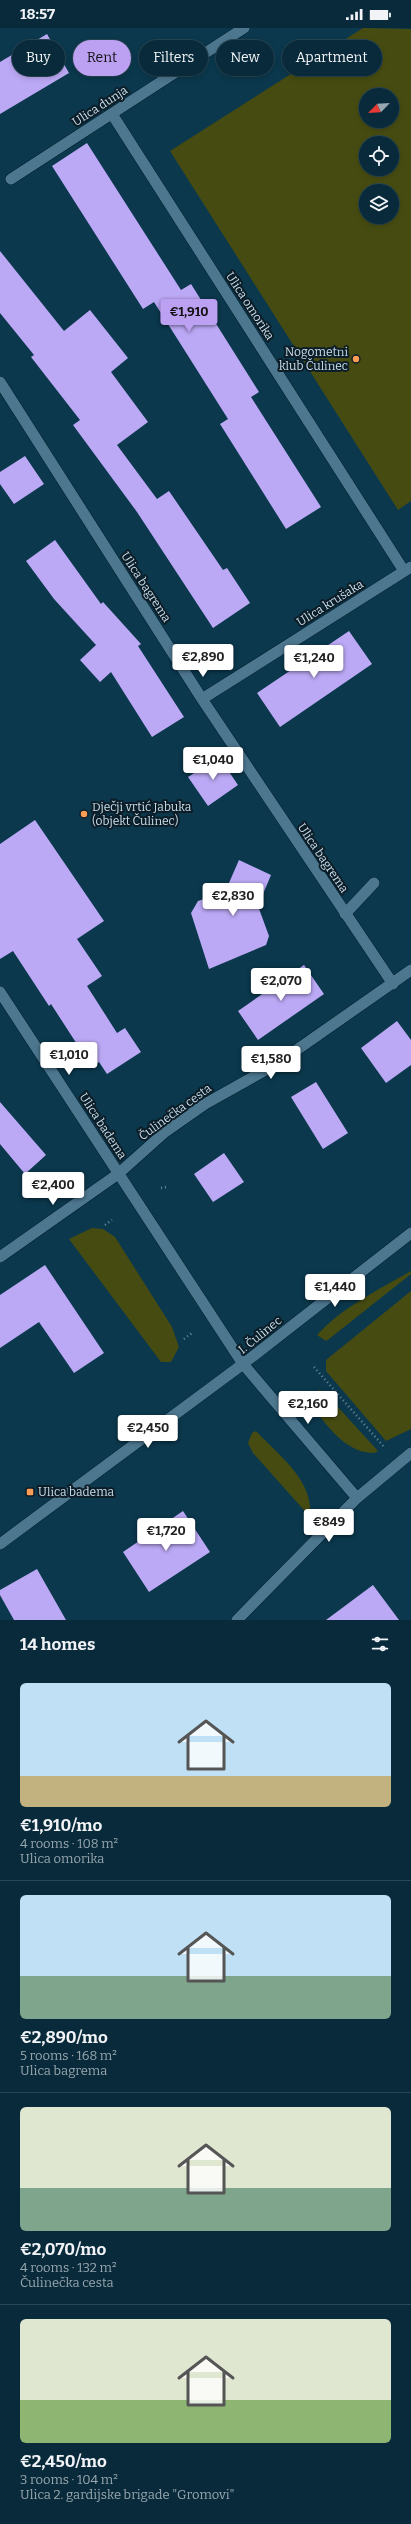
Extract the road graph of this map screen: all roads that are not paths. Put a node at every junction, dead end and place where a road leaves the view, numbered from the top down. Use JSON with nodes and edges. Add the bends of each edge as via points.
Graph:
{"nodes":[{"id":1,"x":244,"y":28,"type":"edge"},
{"id":2,"x":112,"y":114,"type":"junction"},
{"id":3,"x":11,"y":179,"type":"dead end"},
{"id":4,"x":0,"y":382,"type":"edge"},
{"id":5,"x":407,"y":569,"type":"edge"},
{"id":6,"x":202,"y":699,"type":"junction"},
{"id":7,"x":374,"y":883,"type":"dead end"},
{"id":8,"x":345,"y":914,"type":"junction"},
{"id":9,"x":411,"y":970,"type":"edge"},
{"id":10,"x":392,"y":984,"type":"junction"},
{"id":11,"x":0,"y":992,"type":"edge"},
{"id":12,"x":118,"y":1174,"type":"junction"},
{"id":13,"x":411,"y":1233,"type":"edge"},
{"id":14,"x":0,"y":1257,"type":"edge"},
{"id":15,"x":243,"y":1364,"type":"junction"},
{"id":16,"x":411,"y":1453,"type":"edge"},
{"id":17,"x":357,"y":1498,"type":"junction"},
{"id":18,"x":0,"y":1544,"type":"edge"},
{"id":19,"x":237,"y":1620,"type":"edge"}],
"edges":[{"from":1,"to":2,"type":"street","name":"Ulica dunja"},
{"from":2,"to":3,"type":"street","name":"Ulica dunja"},
{"from":2,"to":5,"type":"street","name":"Ulica omorika"},
{"from":4,"to":6,"type":"street","name":"Ulica bagrema"},
{"from":5,"to":6,"type":"street","name":"Ulica krušaka"},
{"from":6,"to":8,"type":"street","name":"Ulica bagrema"},
{"from":7,"to":8,"type":"street"},
{"from":8,"to":10,"type":"street","name":"Ulica bagrema"},
{"from":9,"to":10,"type":"street","name":"Čulinečka cesta"},
{"from":10,"to":12,"type":"street","name":"Čulinečka cesta","via":[[278,1063],[205,1104],[165,1132]]},
{"from":11,"to":12,"type":"street","name":"Ulica badema"},
{"from":12,"to":14,"type":"street","name":"Čulinečka cesta"},
{"from":12,"to":15,"type":"street"},
{"from":13,"to":15,"type":"street","name":"I. Čulinec"},
{"from":15,"to":17,"type":"street","name":"I. Čulinec"},
{"from":15,"to":18,"type":"street"},
{"from":16,"to":17,"type":"street"},
{"from":17,"to":19,"type":"street"}]}
